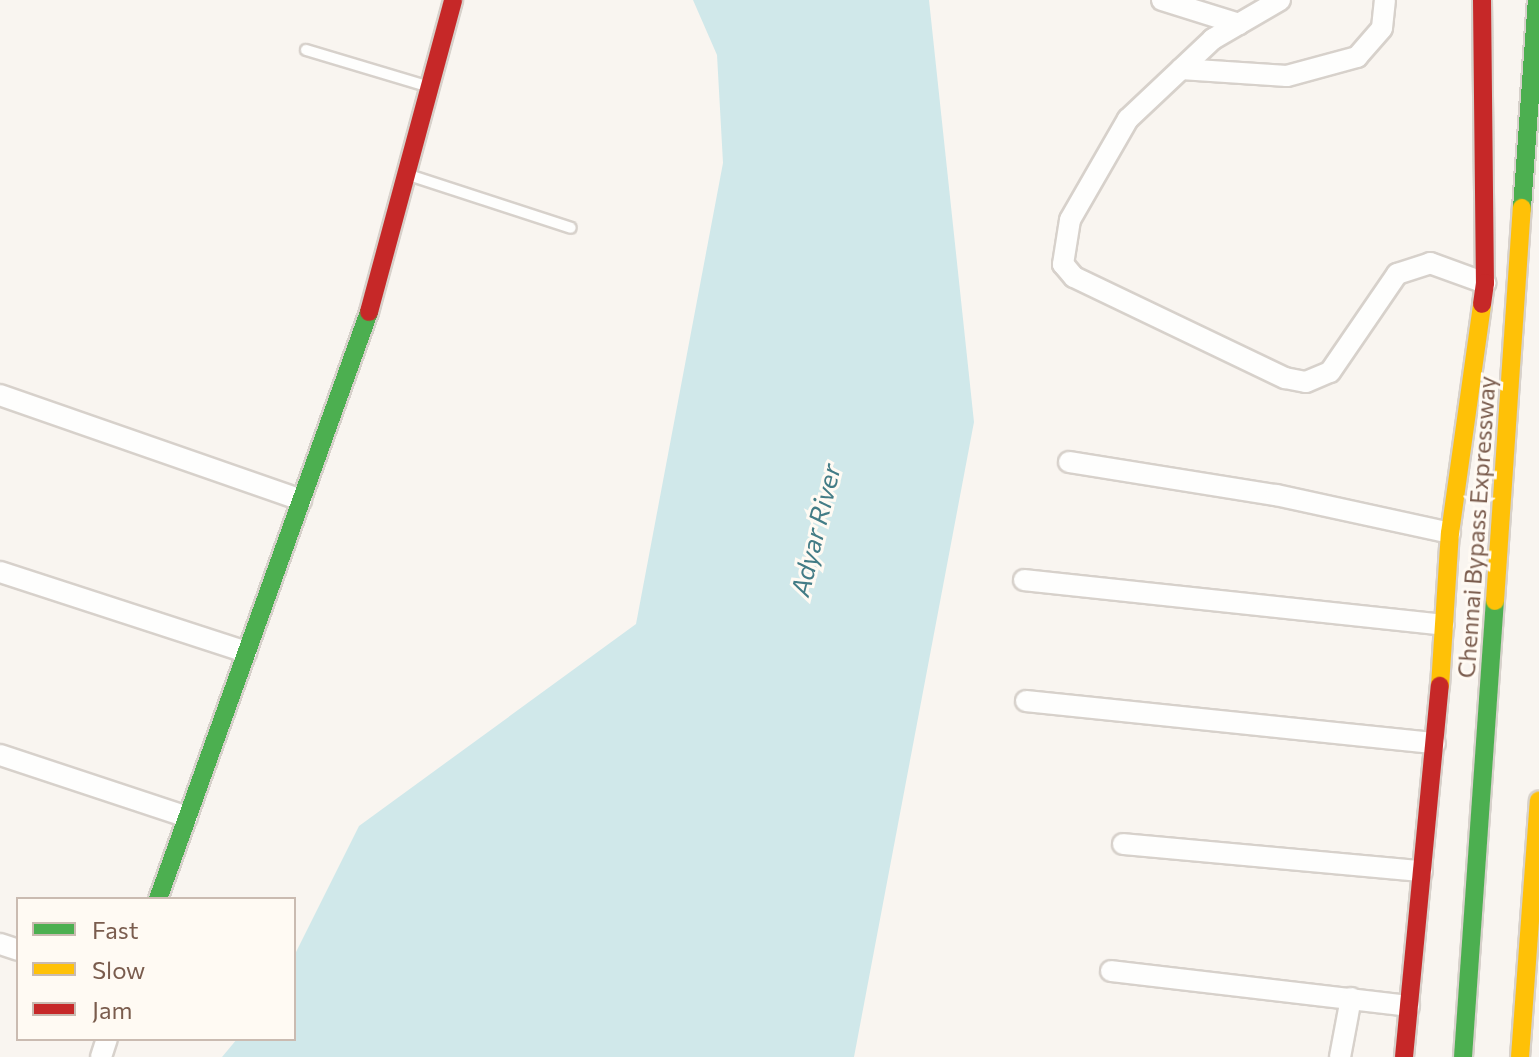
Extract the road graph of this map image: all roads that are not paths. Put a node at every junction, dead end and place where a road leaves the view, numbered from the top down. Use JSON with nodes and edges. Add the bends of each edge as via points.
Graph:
{"nodes":[{"id":1,"x":453,"y":0,"type":"edge"},
{"id":2,"x":1162,"y":0,"type":"edge"},
{"id":3,"x":1280,"y":0,"type":"edge"},
{"id":4,"x":1385,"y":0,"type":"edge"},
{"id":5,"x":1482,"y":0,"type":"edge"},
{"id":6,"x":1537,"y":0,"type":"edge"},
{"id":7,"x":1239,"y":24,"type":"junction"},
{"id":8,"x":306,"y":50,"type":"dead end"},
{"id":9,"x":1181,"y":69,"type":"junction"},
{"id":10,"x":430,"y":87,"type":"junction"},
{"id":11,"x":407,"y":174,"type":"junction"},
{"id":12,"x":571,"y":228,"type":"dead end"},
{"id":13,"x":1485,"y":283,"type":"junction"},
{"id":14,"x":0,"y":395,"type":"edge"},
{"id":15,"x":1069,"y":462,"type":"dead end"},
{"id":16,"x":301,"y":500,"type":"junction"},
{"id":17,"x":1450,"y":533,"type":"junction"},
{"id":18,"x":0,"y":572,"type":"edge"},
{"id":19,"x":1024,"y":580,"type":"dead end"},
{"id":20,"x":1444,"y":625,"type":"junction"},
{"id":21,"x":246,"y":652,"type":"junction"},
{"id":22,"x":1026,"y":701,"type":"dead end"},
{"id":23,"x":1435,"y":743,"type":"junction"},
{"id":24,"x":0,"y":755,"type":"edge"},
{"id":25,"x":1539,"y":801,"type":"edge"},
{"id":26,"x":187,"y":817,"type":"junction"},
{"id":27,"x":1123,"y":844,"type":"dead end"},
{"id":28,"x":1422,"y":871,"type":"junction"},
{"id":29,"x":159,"y":897,"type":"edge"},
{"id":30,"x":1111,"y":971,"type":"dead end"},
{"id":31,"x":1351,"y":998,"type":"junction"},
{"id":32,"x":1409,"y":1006,"type":"junction"},
{"id":33,"x":1340,"y":1057,"type":"edge"},
{"id":34,"x":1404,"y":1057,"type":"edge"},
{"id":35,"x":1463,"y":1057,"type":"edge"},
{"id":36,"x":1520,"y":1057,"type":"edge"}],
"edges":[{"from":1,"to":10,"type":"main road"},
{"from":2,"to":7,"type":"street"},
{"from":3,"to":7,"type":"street"},
{"from":4,"to":9,"type":"street","via":[[1382,28],[1370,46],[1331,66],[1287,76]]},
{"from":5,"to":13,"type":"main road"},
{"from":6,"to":35,"type":"main road","name":"Chennai Bypass Expressway"},
{"from":7,"to":9,"type":"street","via":[[1213,39]]},
{"from":8,"to":10,"type":"lane"},
{"from":9,"to":13,"type":"street","via":[[1128,119],[1070,220],[1063,264],[1074,277],[1285,378],[1306,382],[1330,372],[1397,274],[1430,263]]},
{"from":10,"to":11,"type":"main road"},
{"from":11,"to":12,"type":"lane"},
{"from":11,"to":16,"type":"main road","via":[[374,297]]},
{"from":13,"to":17,"type":"main road"},
{"from":14,"to":16,"type":"street"},
{"from":15,"to":17,"type":"street","via":[[1276,495]]},
{"from":16,"to":21,"type":"main road"},
{"from":17,"to":20,"type":"main road"},
{"from":18,"to":21,"type":"street"},
{"from":19,"to":20,"type":"street"},
{"from":20,"to":23,"type":"main road"},
{"from":21,"to":26,"type":"main road"},
{"from":22,"to":23,"type":"street"},
{"from":23,"to":28,"type":"main road"},
{"from":24,"to":26,"type":"street"},
{"from":25,"to":36,"type":"main road"},
{"from":26,"to":29,"type":"main road"},
{"from":27,"to":28,"type":"street"},
{"from":28,"to":32,"type":"main road"},
{"from":30,"to":31,"type":"street"},
{"from":31,"to":32,"type":"street"},
{"from":31,"to":33,"type":"street"},
{"from":32,"to":34,"type":"main road"}]}
